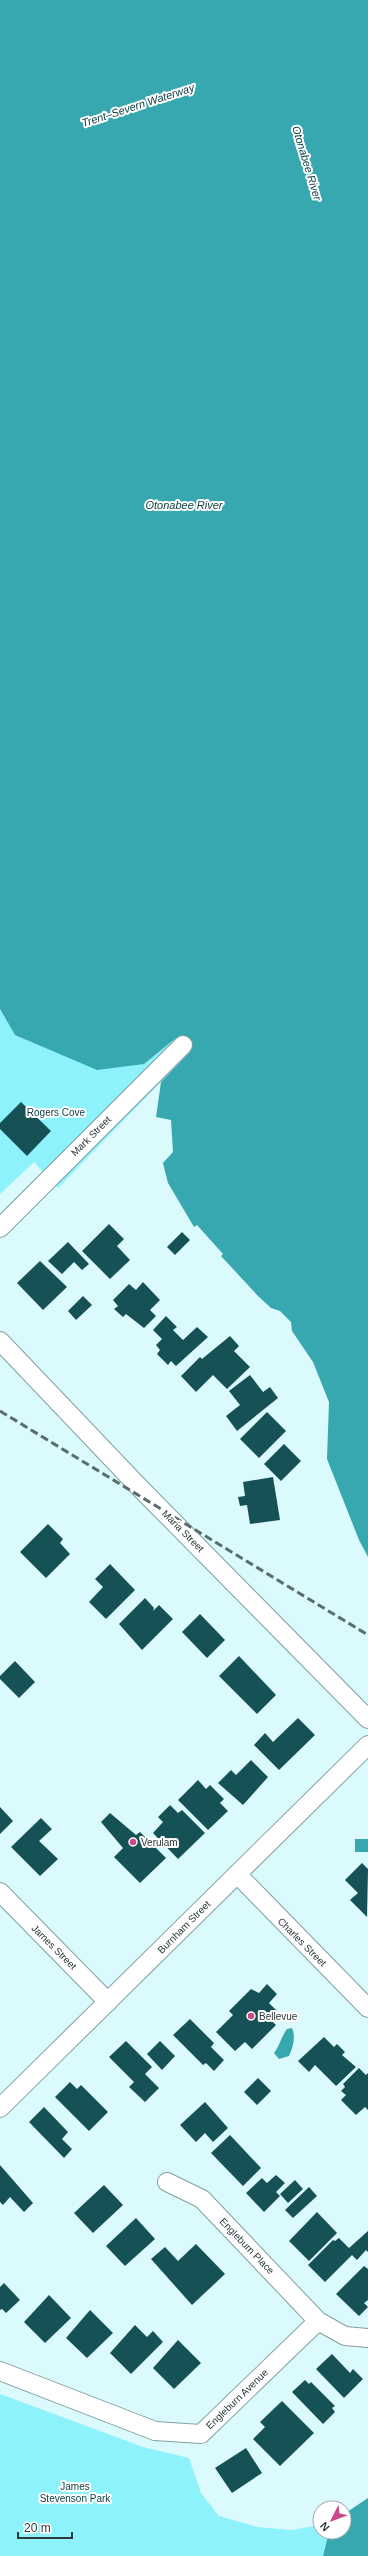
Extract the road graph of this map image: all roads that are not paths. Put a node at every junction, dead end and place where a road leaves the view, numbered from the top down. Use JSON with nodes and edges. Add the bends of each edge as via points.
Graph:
{"nodes":[{"id":1,"x":183,"y":1045,"type":"dead end"},
{"id":2,"x":0,"y":1228,"type":"edge"},
{"id":3,"x":0,"y":1341,"type":"edge"},
{"id":4,"x":368,"y":1719,"type":"edge"},
{"id":5,"x":368,"y":1745,"type":"edge"},
{"id":6,"x":237,"y":1874,"type":"junction"},
{"id":7,"x":0,"y":1892,"type":"edge"},
{"id":8,"x":108,"y":2002,"type":"junction"},
{"id":9,"x":368,"y":2008,"type":"edge"},
{"id":10,"x":0,"y":2108,"type":"edge"},
{"id":11,"x":167,"y":2182,"type":"dead end"},
{"id":12,"x":318,"y":2321,"type":"junction"},
{"id":13,"x":368,"y":2338,"type":"edge"},
{"id":14,"x":0,"y":2371,"type":"edge"}],
"edges":[{"from":1,"to":2,"type":"street","name":"Mark Street"},
{"from":3,"to":4,"type":"street","name":"Maria Street","via":[[140,1488]]},
{"from":5,"to":6,"type":"street","name":"Burnham Street"},
{"from":6,"to":8,"type":"street","name":"Burnham Street"},
{"from":6,"to":9,"type":"street","name":"Charles Street"},
{"from":7,"to":8,"type":"street","name":"James Street"},
{"from":8,"to":10,"type":"street","name":"Burnham Street"},
{"from":11,"to":12,"type":"street","name":"Engleburn Place","via":[[202,2199]]},
{"from":12,"to":13,"type":"street","via":[[346,2336]]},
{"from":12,"to":14,"type":"street","name":"Engleburn Avenue","via":[[201,2434],[155,2431]]}]}
